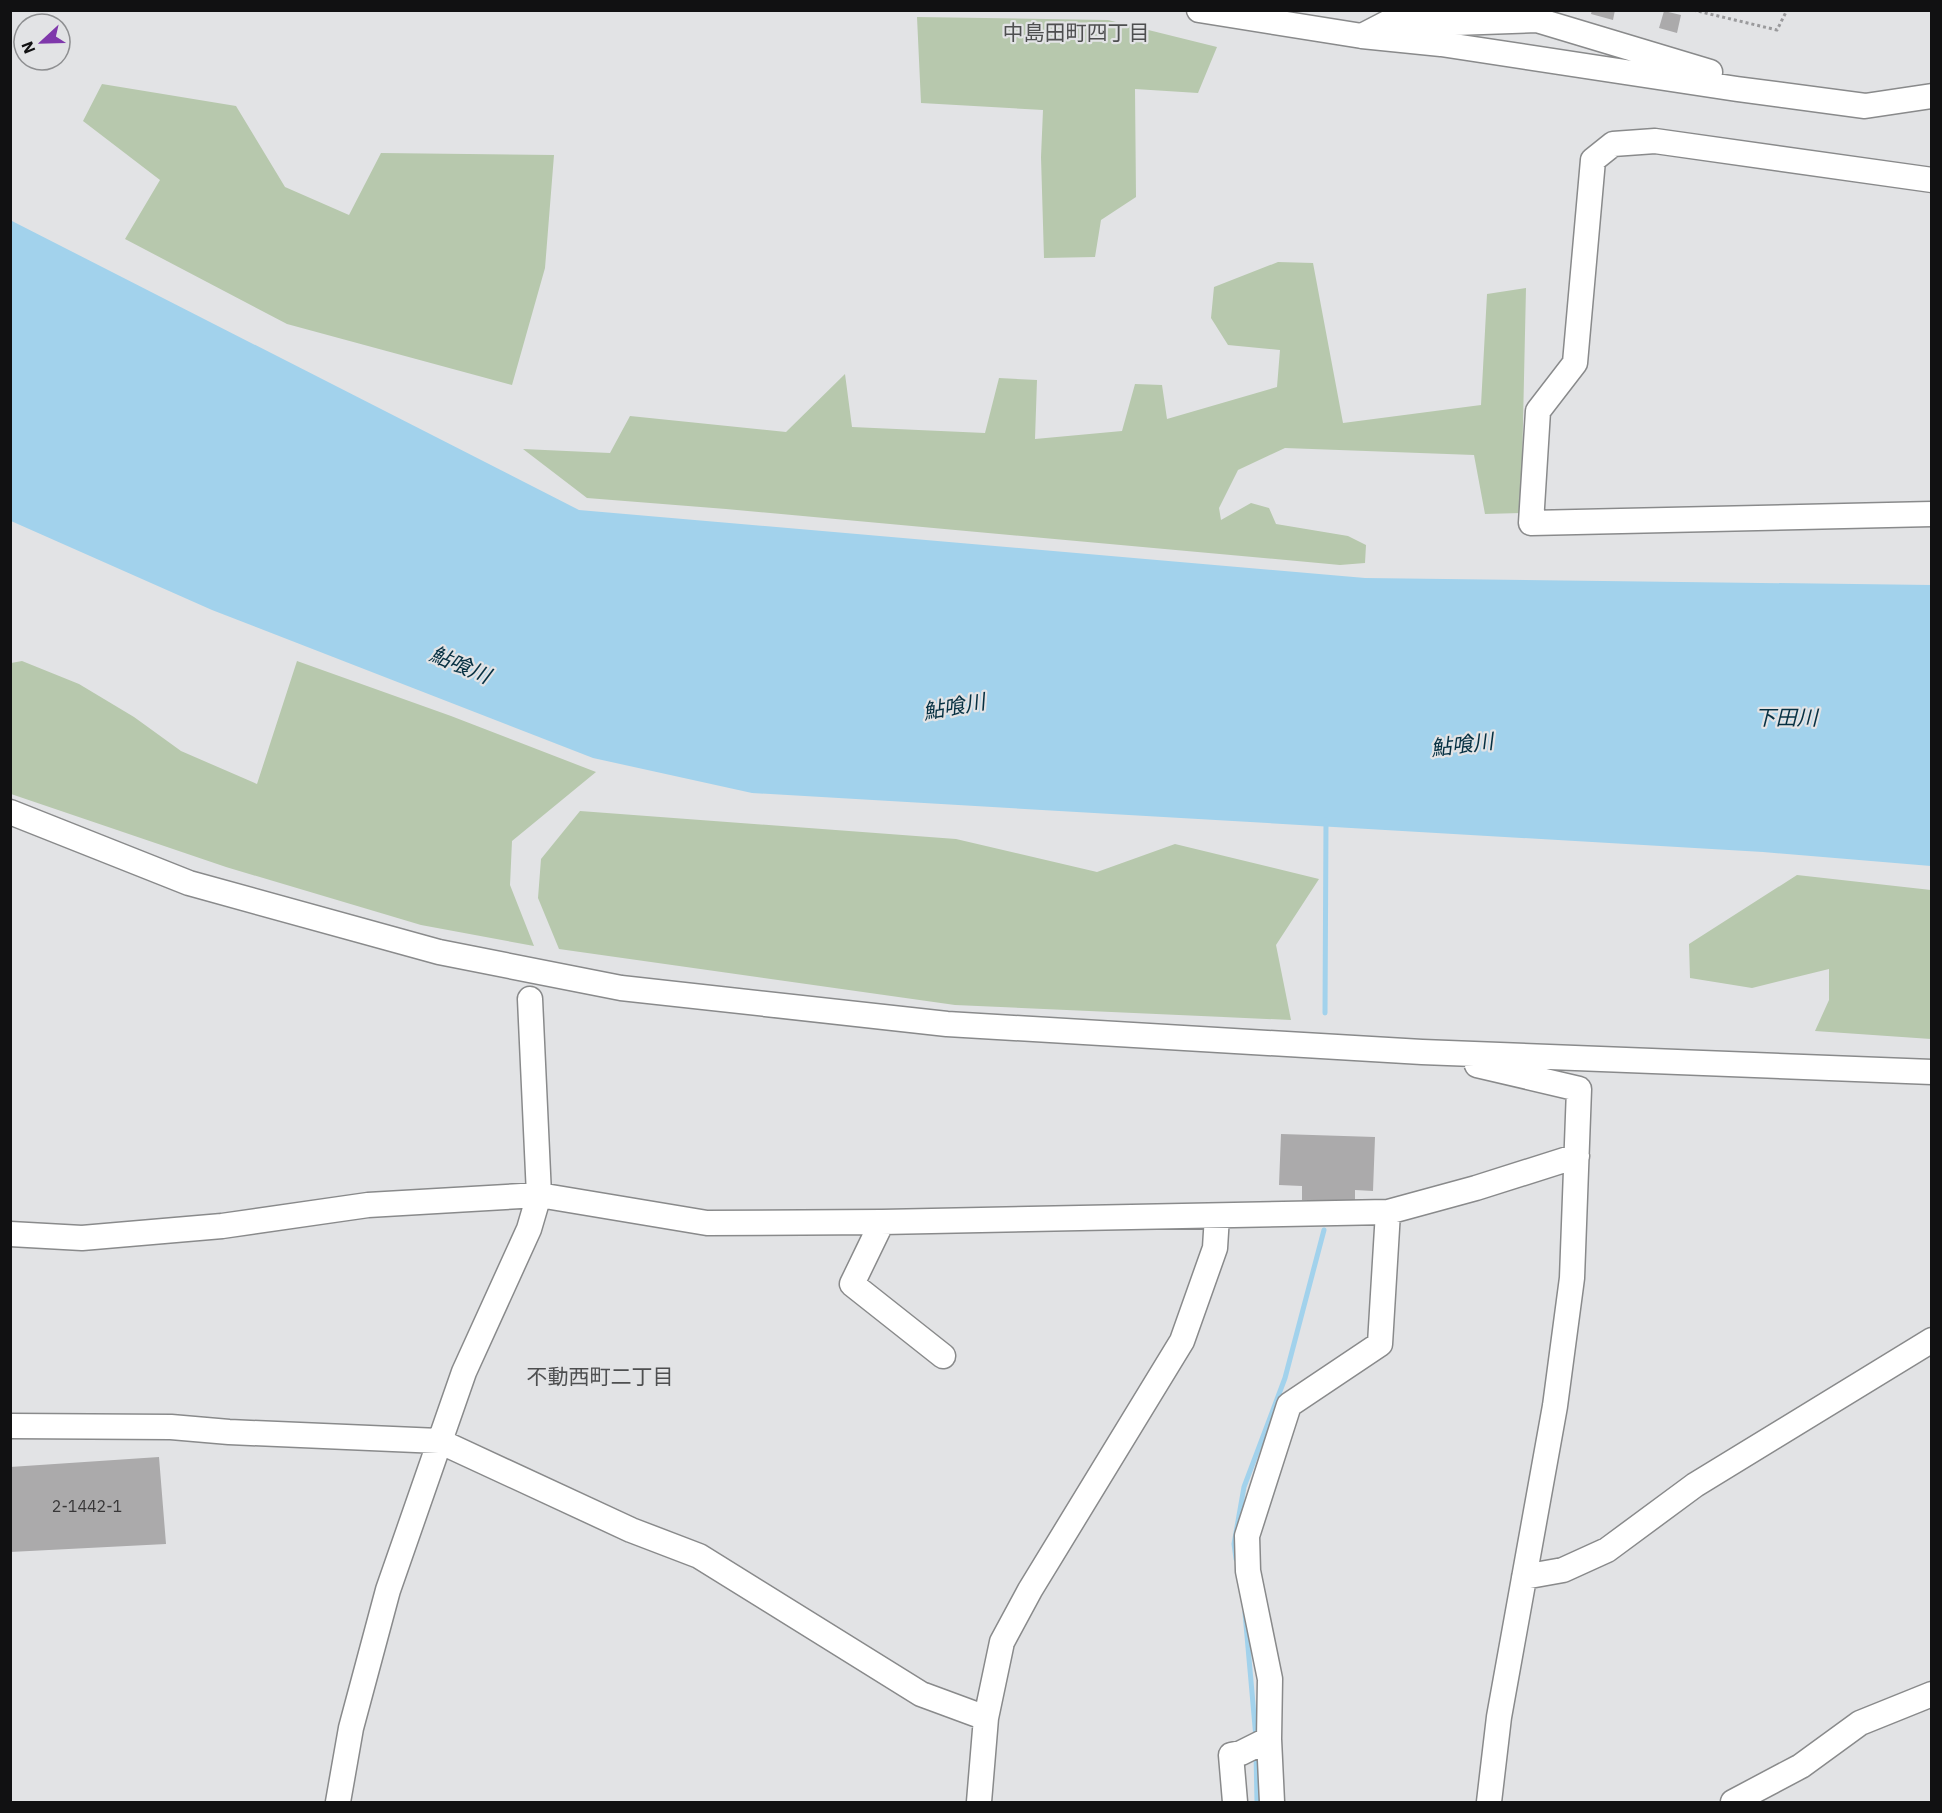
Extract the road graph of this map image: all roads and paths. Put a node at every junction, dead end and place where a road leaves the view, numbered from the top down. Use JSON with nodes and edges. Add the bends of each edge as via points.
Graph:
{"nodes":[{"id":1,"x":1199,"y":10,"type":"edge"},
{"id":2,"x":1693,"y":10,"type":"edge"},
{"id":3,"x":1788,"y":10,"type":"edge"},
{"id":4,"x":1536,"y":15,"type":"edge"},
{"id":5,"x":1362,"y":36,"type":"junction"},
{"id":6,"x":1737,"y":89,"type":"junction"},
{"id":7,"x":1932,"y":96,"type":"edge"},
{"id":8,"x":1865,"y":106,"type":"junction"},
{"id":9,"x":1932,"y":114,"type":"edge"},
{"id":10,"x":1932,"y":180,"type":"edge"},
{"id":11,"x":1932,"y":514,"type":"edge"},
{"id":12,"x":10,"y":812,"type":"edge"},
{"id":13,"x":530,"y":999,"type":"dead end"},
{"id":14,"x":1422,"y":1052,"type":"junction"},
{"id":15,"x":1932,"y":1072,"type":"edge"},
{"id":16,"x":1577,"y":1156,"type":"junction"},
{"id":17,"x":539,"y":1195,"type":"junction"},
{"id":18,"x":1388,"y":1212,"type":"junction"},
{"id":19,"x":1218,"y":1216,"type":"junction"},
{"id":20,"x":882,"y":1222,"type":"junction"},
{"id":21,"x":10,"y":1234,"type":"edge"},
{"id":22,"x":1932,"y":1340,"type":"edge"},
{"id":23,"x":943,"y":1356,"type":"dead end"},
{"id":24,"x":10,"y":1426,"type":"edge"},
{"id":25,"x":439,"y":1441,"type":"junction"},
{"id":26,"x":1524,"y":1577,"type":"junction"},
{"id":27,"x":1932,"y":1694,"type":"edge"},
{"id":28,"x":986,"y":1718,"type":"junction"},
{"id":29,"x":1267,"y":1741,"type":"junction"},
{"id":30,"x":338,"y":1803,"type":"edge"},
{"id":31,"x":979,"y":1803,"type":"edge"},
{"id":32,"x":1235,"y":1803,"type":"edge"},
{"id":33,"x":1272,"y":1803,"type":"edge"},
{"id":34,"x":1489,"y":1803,"type":"edge"},
{"id":35,"x":1733,"y":1803,"type":"edge"}],
"edges":[{"from":1,"to":5,"type":"street"},
{"from":2,"to":3,"type":"path","via":[[1777,30]]},
{"from":4,"to":5,"type":"street","via":[[1426,24],[1391,21]]},
{"from":4,"to":6,"type":"street","via":[[1710,72]]},
{"from":5,"to":6,"type":"street","via":[[1441,44]]},
{"from":6,"to":8,"type":"street"},
{"from":7,"to":8,"type":"street"},
{"from":8,"to":9,"type":"street"},
{"from":10,"to":11,"type":"street","via":[[1656,141],[1613,144],[1593,160],[1575,363],[1538,411],[1531,523]]},
{"from":12,"to":14,"type":"street","via":[[189,883],[439,952],[621,988],[947,1024]]},
{"from":13,"to":17,"type":"street"},
{"from":14,"to":15,"type":"street"},
{"from":14,"to":16,"type":"street","via":[[1579,1089]]},
{"from":16,"to":18,"type":"street"},
{"from":16,"to":26,"type":"street","via":[[1572,1278],[1555,1406]]},
{"from":17,"to":20,"type":"street","via":[[707,1223]]},
{"from":17,"to":21,"type":"street","via":[[368,1205],[222,1226],[82,1238]]},
{"from":17,"to":25,"type":"street","via":[[529,1229],[464,1372]]},
{"from":18,"to":19,"type":"street"},
{"from":18,"to":29,"type":"street","via":[[1380,1344],[1289,1405],[1247,1536],[1248,1570],[1270,1679]]},
{"from":19,"to":20,"type":"street"},
{"from":19,"to":28,"type":"street","via":[[1215,1248],[1182,1341],[1002,1642]]},
{"from":20,"to":23,"type":"street","via":[[852,1284]]},
{"from":22,"to":26,"type":"street","via":[[1695,1485],[1607,1550],[1563,1570]]},
{"from":24,"to":25,"type":"street","via":[[171,1427]]},
{"from":25,"to":28,"type":"street","via":[[631,1530],[699,1556],[921,1694]]},
{"from":25,"to":30,"type":"street","via":[[388,1590],[351,1728]]},
{"from":26,"to":34,"type":"street","via":[[1499,1717]]},
{"from":27,"to":35,"type":"street","via":[[1860,1723],[1801,1766]]},
{"from":28,"to":31,"type":"street"},
{"from":29,"to":32,"type":"street","via":[[1231,1755]]},
{"from":29,"to":33,"type":"street"}]}
